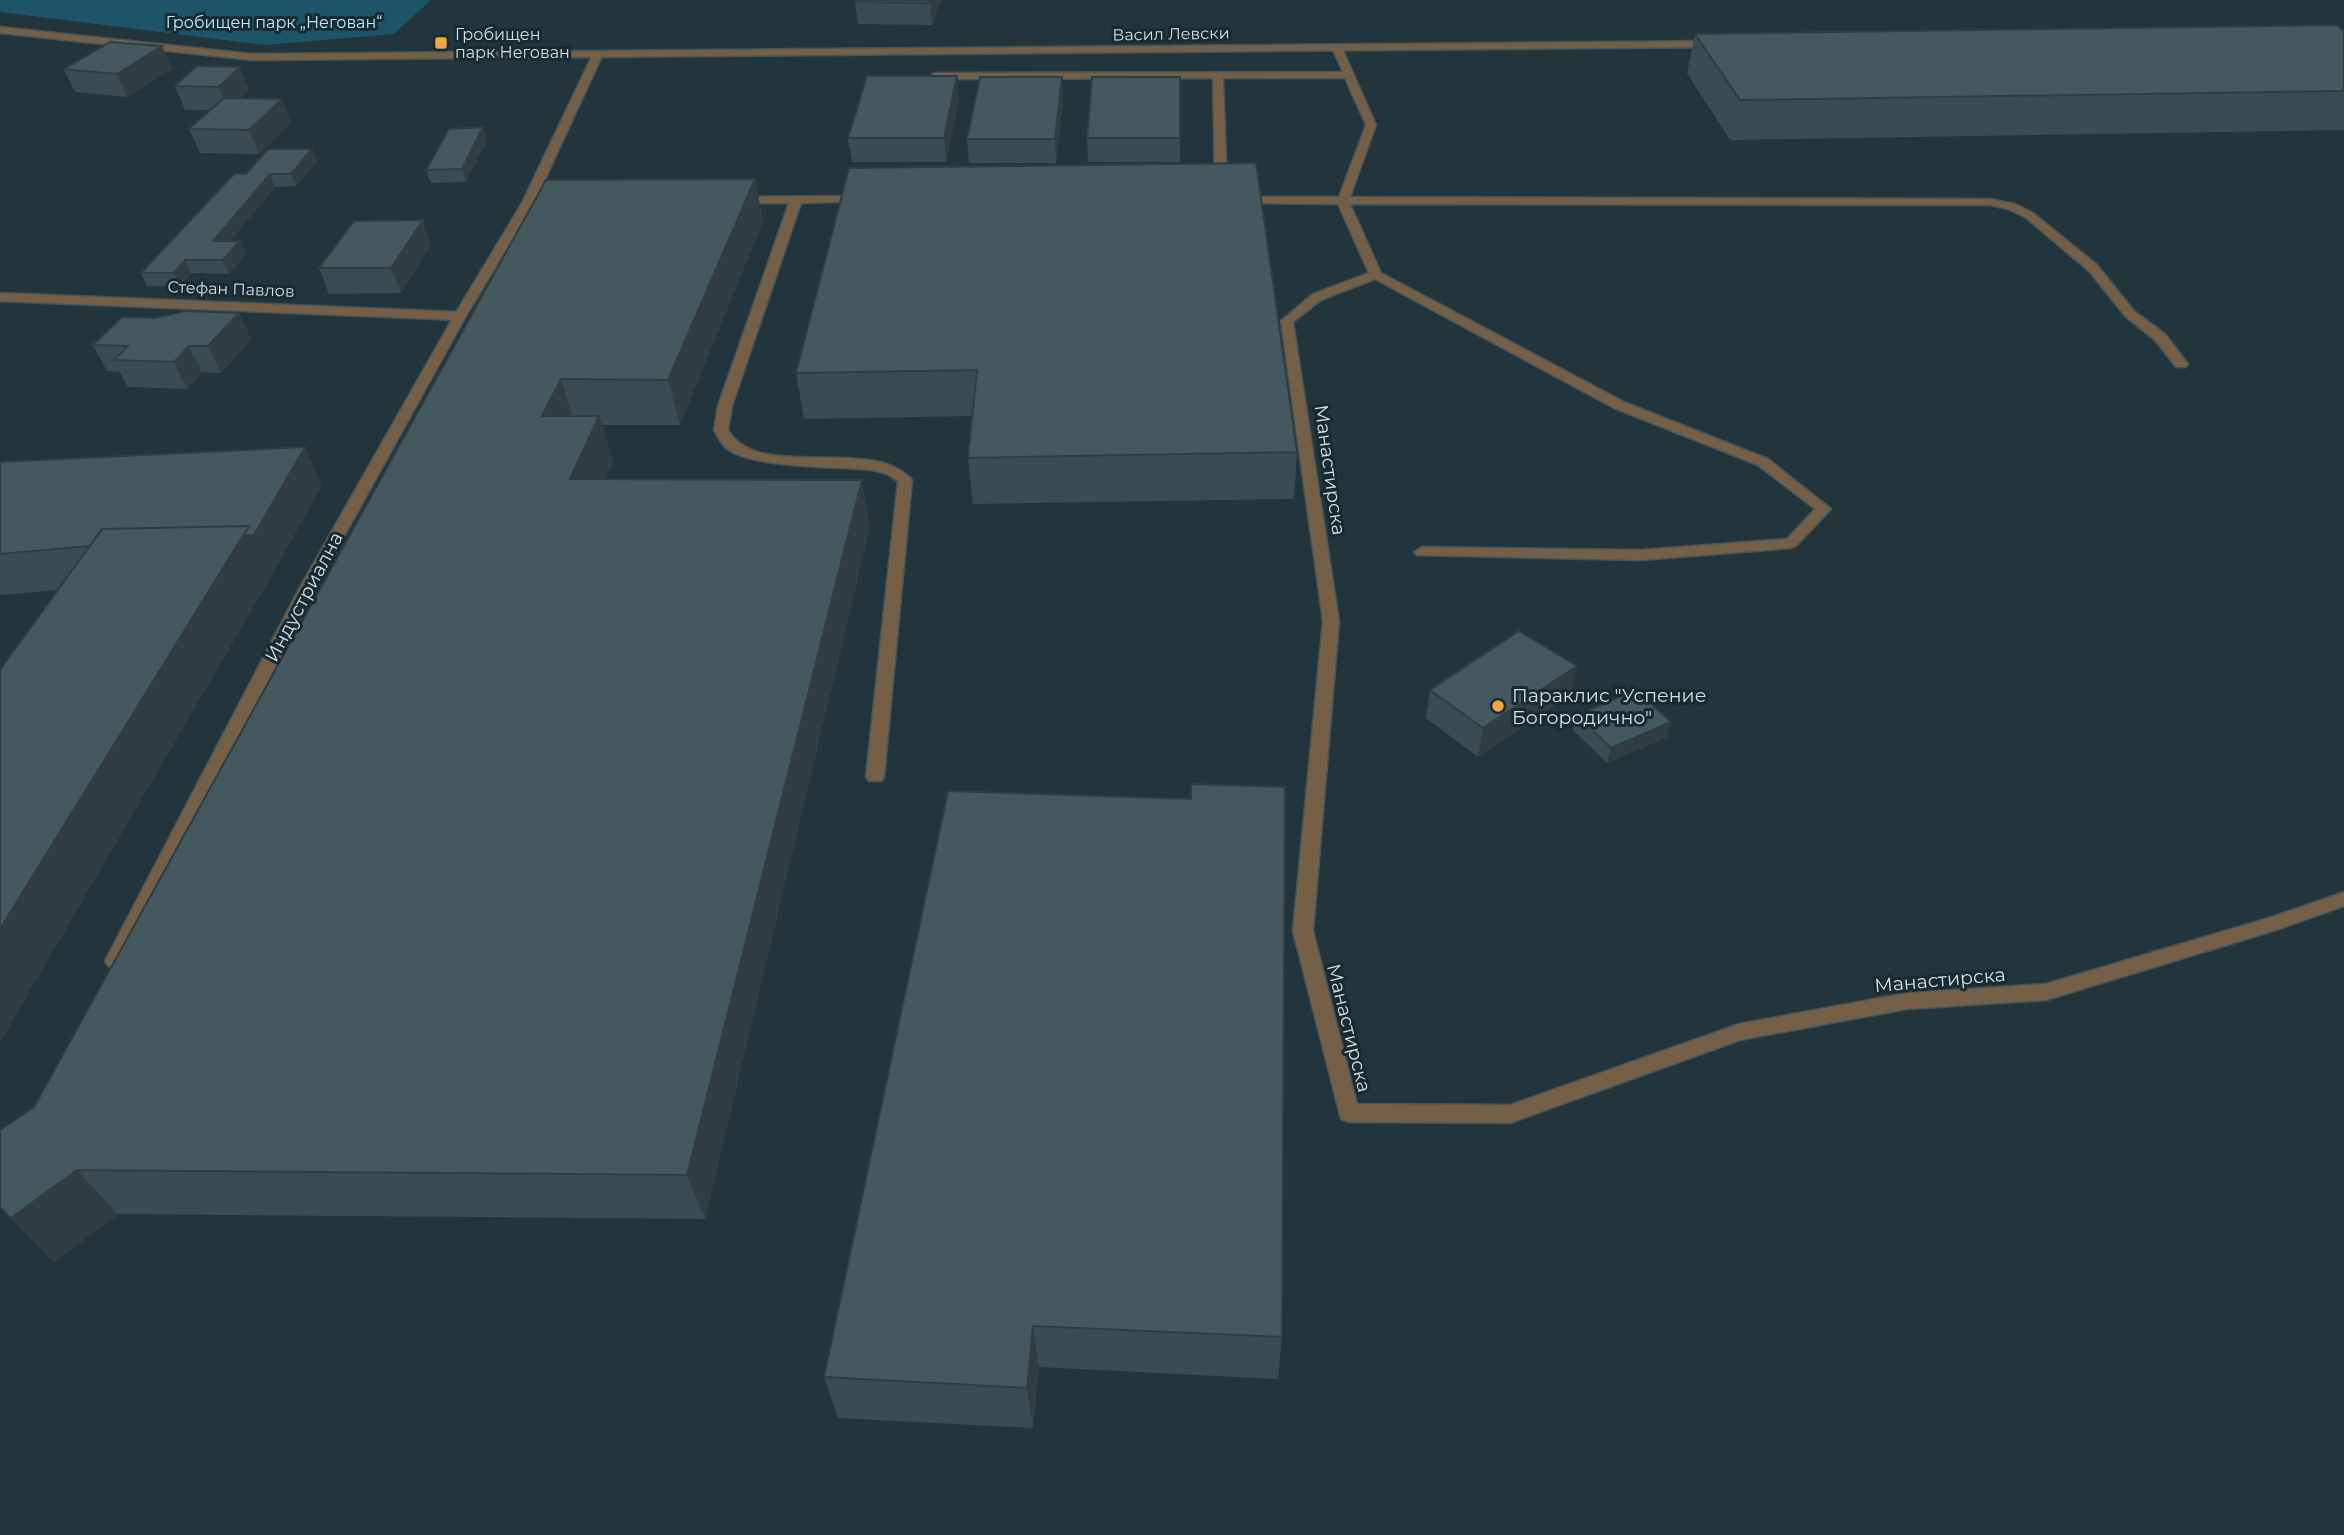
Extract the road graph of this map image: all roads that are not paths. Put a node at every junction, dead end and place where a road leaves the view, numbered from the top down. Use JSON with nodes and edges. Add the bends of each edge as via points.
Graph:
{"nodes":[{"id":1,"x":0,"y":30,"type":"edge"},
{"id":2,"x":1729,"y":44,"type":"edge"},
{"id":3,"x":1337,"y":48,"type":"junction"},
{"id":4,"x":597,"y":56,"type":"junction"},
{"id":5,"x":1217,"y":75,"type":"junction"},
{"id":6,"x":1348,"y":75,"type":"junction"},
{"id":7,"x":921,"y":76,"type":"edge"},
{"id":8,"x":878,"y":198,"type":"edge"},
{"id":9,"x":796,"y":200,"type":"junction"},
{"id":10,"x":715,"y":201,"type":"edge"},
{"id":11,"x":1343,"y":201,"type":"junction"},
{"id":12,"x":1376,"y":275,"type":"junction"},
{"id":13,"x":0,"y":298,"type":"edge"},
{"id":14,"x":460,"y":316,"type":"junction"},
{"id":15,"x":2181,"y":364,"type":"dead end"},
{"id":16,"x":1422,"y":552,"type":"dead end"},
{"id":17,"x":875,"y":776,"type":"dead end"},
{"id":18,"x":2344,"y":899,"type":"edge"},
{"id":19,"x":103,"y":984,"type":"edge"}],
"edges":[{"from":1,"to":4,"type":"street","name":"Васил Левски","via":[[252,57]]},
{"from":2,"to":3,"type":"street","name":"Васил Левски"},
{"from":3,"to":4,"type":"street","name":"Васил Левски"},
{"from":3,"to":6,"type":"street"},
{"from":4,"to":14,"type":"street","name":"Индустриална","via":[[535,203]]},
{"from":5,"to":6,"type":"street"},
{"from":5,"to":7,"type":"street"},
{"from":5,"to":11,"type":"street","via":[[1221,200]]},
{"from":6,"to":11,"type":"street","via":[[1371,125]]},
{"from":8,"to":9,"type":"street"},
{"from":9,"to":10,"type":"street"},
{"from":9,"to":17,"type":"street","via":[[725,406],[721,430],[732,446],[762,458],[879,467],[898,472],[905,480]]},
{"from":11,"to":12,"type":"street"},
{"from":11,"to":15,"type":"street","via":[[1990,202],[2011,206],[2029,215],[2093,268],[2130,314],[2160,337]]},
{"from":12,"to":16,"type":"street","via":[[1619,405],[1763,461],[1824,509],[1791,543],[1641,555]]},
{"from":12,"to":18,"type":"street","name":"Манастирска","via":[[1317,298],[1287,321],[1331,621],[1303,931],[1349,1113],[1510,1114],[1739,1031],[1907,1000],[2046,992]]},
{"from":13,"to":14,"type":"street","name":"Стефан Павлов"},
{"from":14,"to":19,"type":"street","name":"Индустриална","via":[[307,589]]}]}
